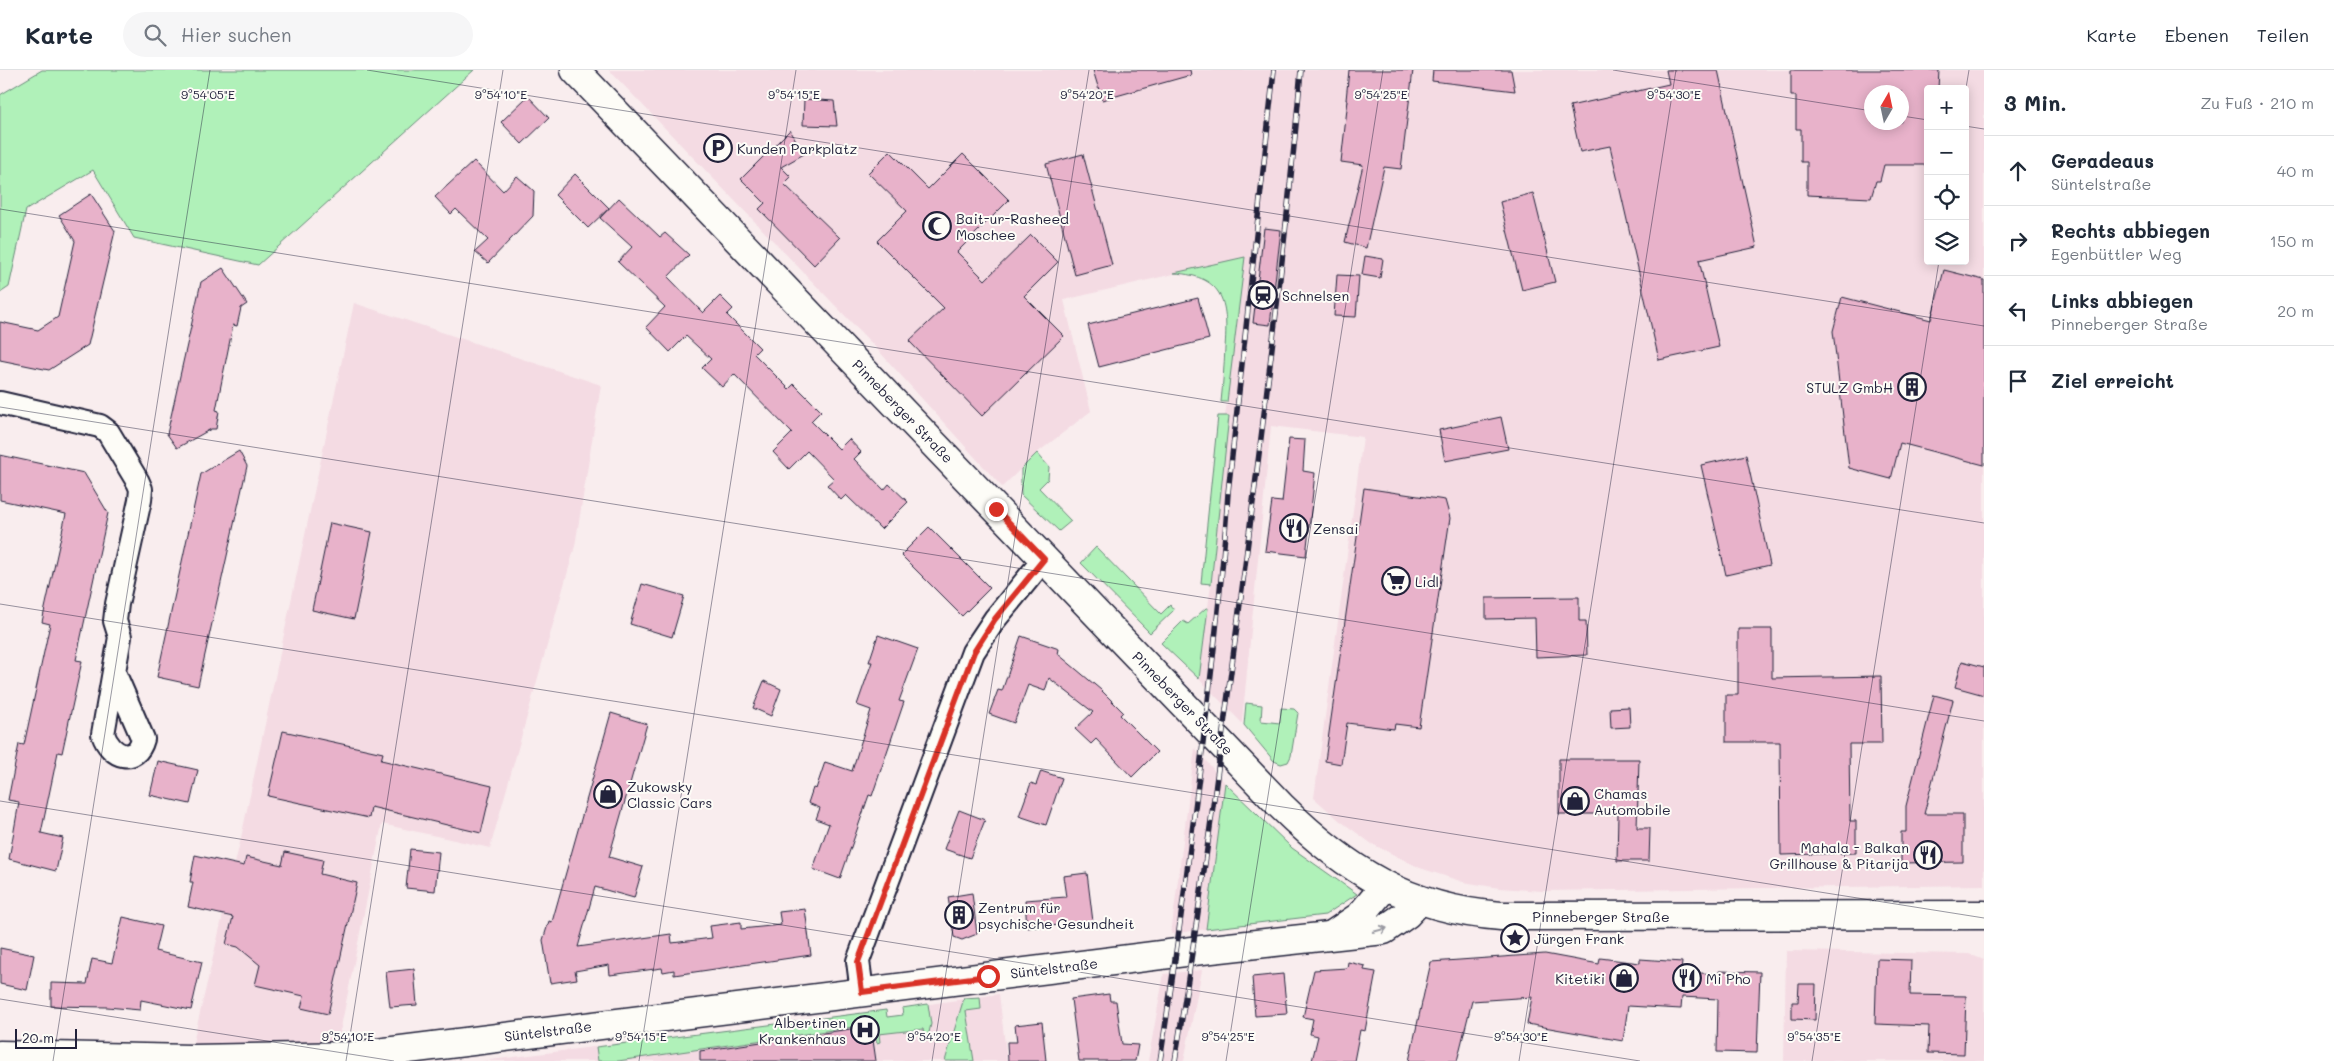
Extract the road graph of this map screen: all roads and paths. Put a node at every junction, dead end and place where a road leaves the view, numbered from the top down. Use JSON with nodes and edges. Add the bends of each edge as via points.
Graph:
{"nodes":[{"id":1,"x":575,"y":70,"type":"edge"},
{"id":2,"x":0,"y":403,"type":"edge"},
{"id":3,"x":1044,"y":559,"type":"junction"},
{"id":4,"x":114,"y":672,"type":"dead end"},
{"id":5,"x":1385,"y":886,"type":"junction"},
{"id":6,"x":1420,"y":900,"type":"junction"},
{"id":7,"x":1977,"y":918,"type":"edge"},
{"id":8,"x":1332,"y":934,"type":"junction"},
{"id":9,"x":862,"y":992,"type":"junction"},
{"id":10,"x":0,"y":1055,"type":"edge"},
{"id":11,"x":329,"y":1059,"type":"edge"}],
"edges":[{"from":1,"to":3,"type":"main road","name":"Pinneberger Straße"},
{"from":2,"to":4,"type":"street","via":[[100,426],[108,432],[141,489],[117,604],[115,621],[120,637]]},
{"from":3,"to":5,"type":"main road","name":"Pinneberger Straße","via":[[1303,827],[1344,861]]},
{"from":3,"to":9,"type":"street","via":[[995,619],[974,652],[858,962]]},
{"from":5,"to":6,"type":"main road","name":"Pinneberger Straße"},
{"from":5,"to":8,"type":"main road","name":"Süntelstraße","via":[[1360,916]]},
{"from":6,"to":7,"type":"main road","name":"Pinneberger Straße","via":[[1455,910],[1501,916]]},
{"from":8,"to":6,"type":"main road","name":"Süntelstraße","one_way":true,"via":[[1384,930]]},
{"from":8,"to":9,"type":"main road","name":"Süntelstraße"},
{"from":9,"to":11,"type":"main road","name":"Süntelstraße"},
{"from":10,"to":11,"type":"main road","name":"Süntelstraße"}]}
